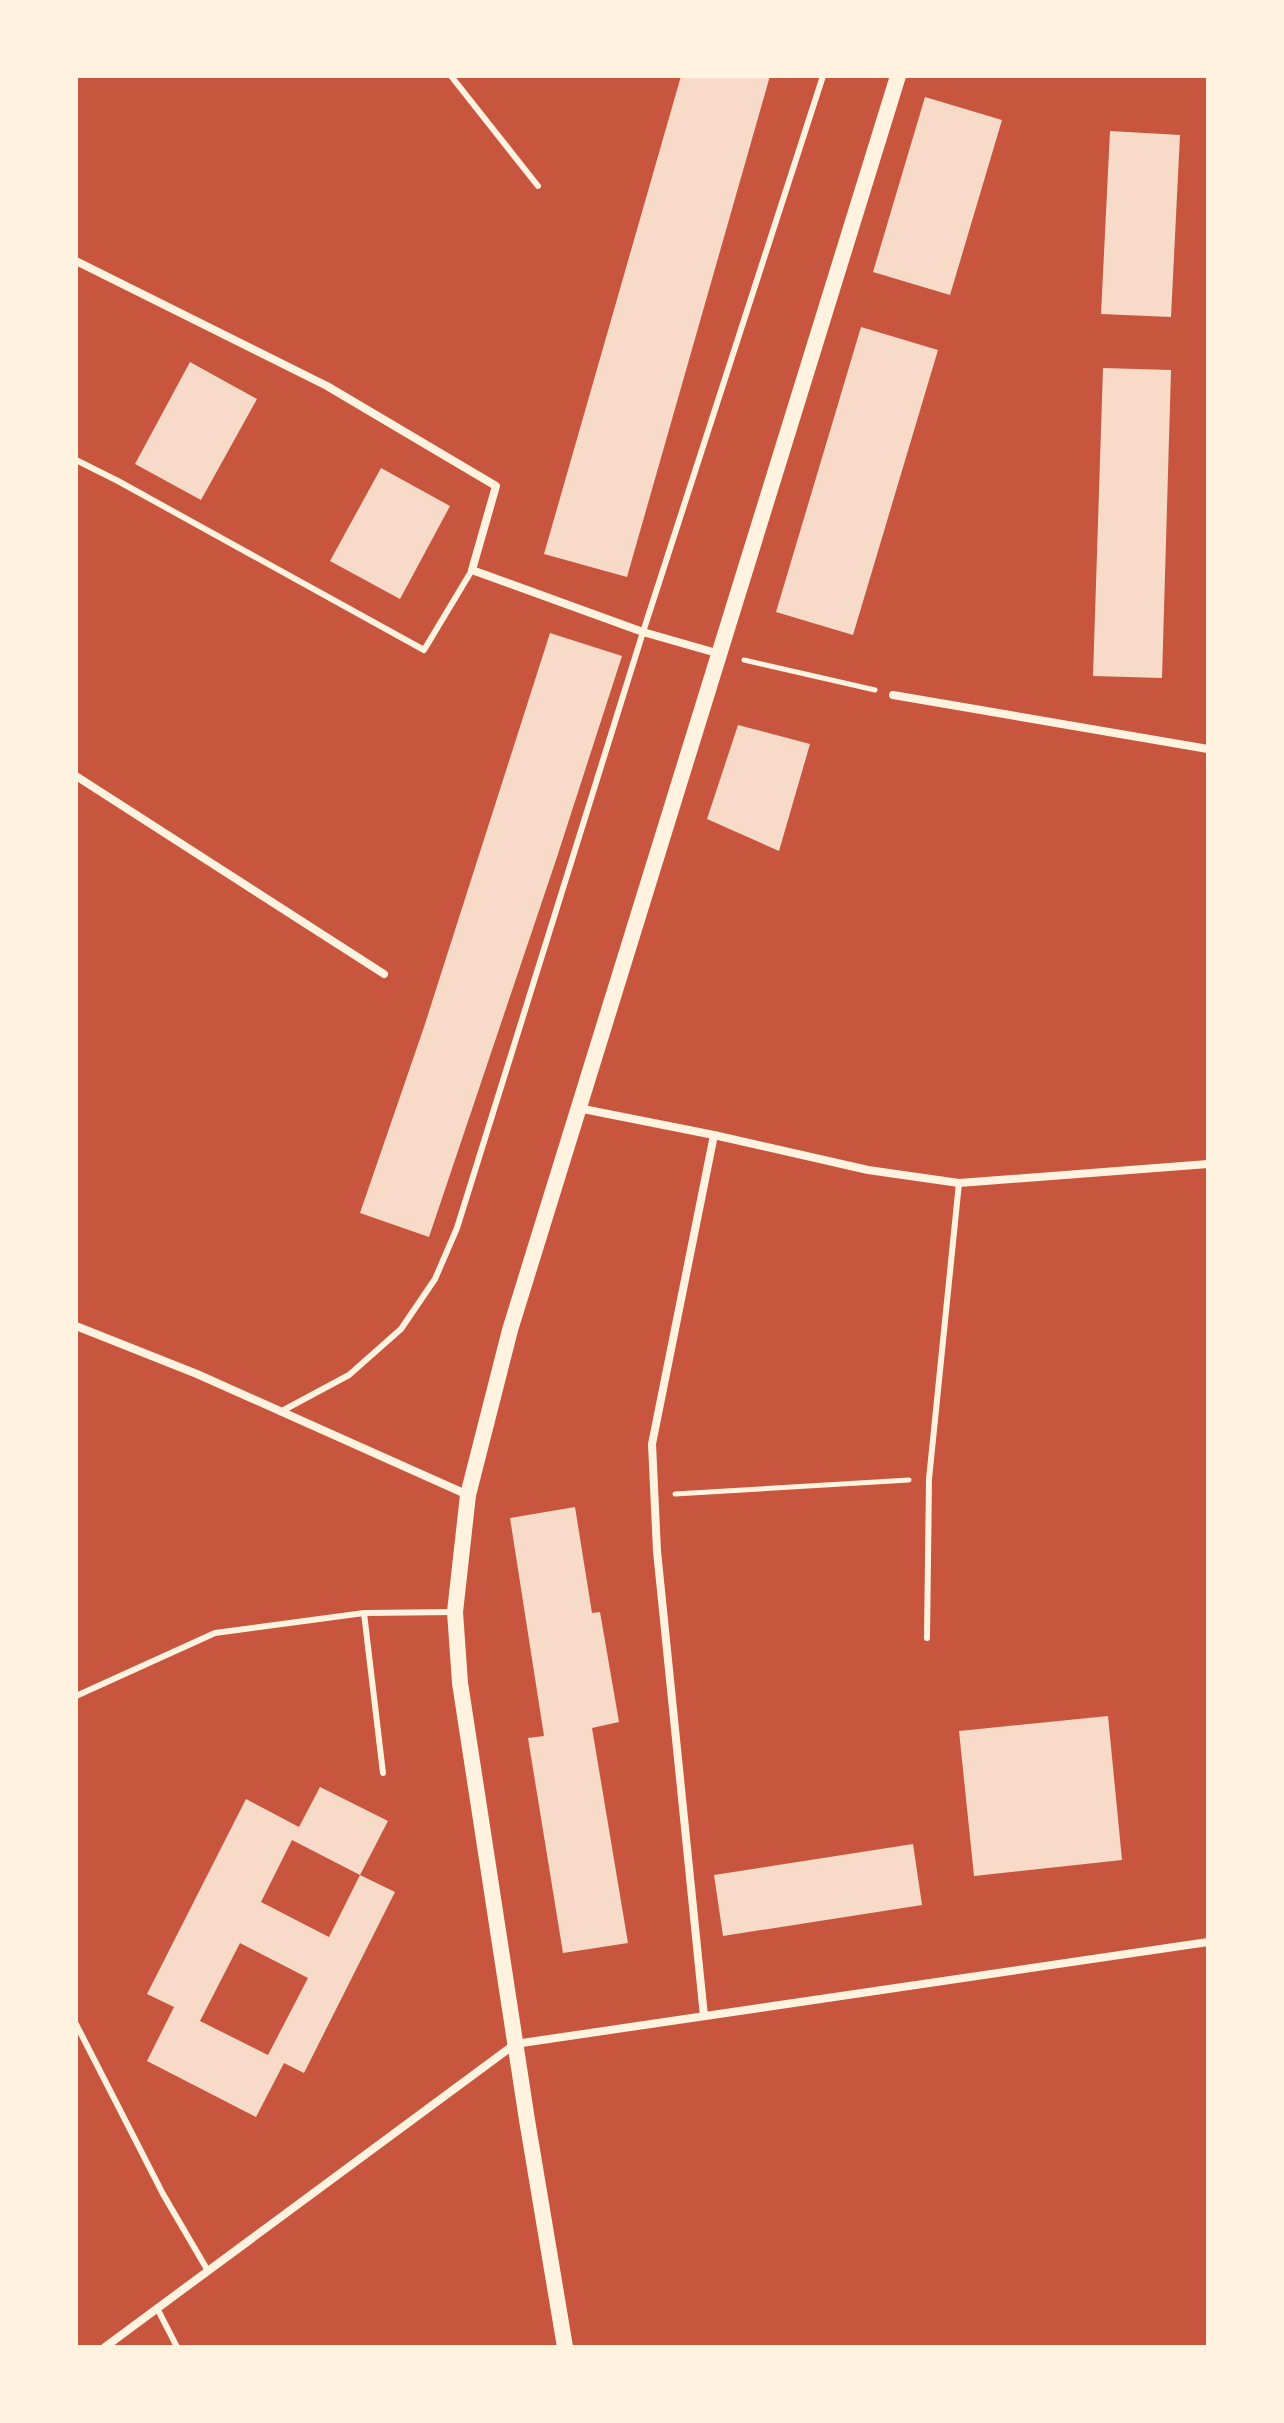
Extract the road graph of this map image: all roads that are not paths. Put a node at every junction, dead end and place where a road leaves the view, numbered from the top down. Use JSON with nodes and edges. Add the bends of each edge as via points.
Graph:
{"nodes":[{"id":1,"x":451,"y":76,"type":"edge"},
{"id":2,"x":823,"y":76,"type":"edge"},
{"id":3,"x":898,"y":76,"type":"edge"},
{"id":4,"x":538,"y":186,"type":"dead end"},
{"id":5,"x":76,"y":261,"type":"edge"},
{"id":6,"x":76,"y":460,"type":"edge"},
{"id":7,"x":472,"y":570,"type":"junction"},
{"id":8,"x":643,"y":632,"type":"junction"},
{"id":9,"x":720,"y":654,"type":"junction"},
{"id":10,"x":893,"y":695,"type":"road end"},
{"id":11,"x":1208,"y":749,"type":"edge"},
{"id":12,"x":76,"y":776,"type":"edge"},
{"id":13,"x":384,"y":974,"type":"dead end"},
{"id":14,"x":578,"y":1108,"type":"junction"},
{"id":15,"x":714,"y":1135,"type":"junction"},
{"id":16,"x":1208,"y":1164,"type":"edge"},
{"id":17,"x":959,"y":1183,"type":"junction"},
{"id":18,"x":76,"y":1326,"type":"edge"},
{"id":19,"x":280,"y":1412,"type":"junction"},
{"id":20,"x":468,"y":1495,"type":"junction"},
{"id":21,"x":455,"y":1612,"type":"junction"},
{"id":22,"x":364,"y":1613,"type":"junction"},
{"id":23,"x":927,"y":1638,"type":"dead end"},
{"id":24,"x":76,"y":1696,"type":"edge"},
{"id":25,"x":383,"y":1773,"type":"dead end"},
{"id":26,"x":1208,"y":1942,"type":"edge"},
{"id":27,"x":704,"y":2016,"type":"junction"},
{"id":28,"x":76,"y":2024,"type":"edge"},
{"id":29,"x":515,"y":2044,"type":"junction"},
{"id":30,"x":208,"y":2271,"type":"junction"},
{"id":31,"x":157,"y":2308,"type":"junction"},
{"id":32,"x":105,"y":2347,"type":"edge"},
{"id":33,"x":177,"y":2347,"type":"edge"},
{"id":34,"x":565,"y":2347,"type":"edge"}],
"edges":[{"from":1,"to":4,"type":"lane"},
{"from":2,"to":8,"type":"lane"},
{"from":3,"to":9,"type":"main road"},
{"from":5,"to":7,"type":"street","via":[[327,386],[496,486]]},
{"from":6,"to":7,"type":"lane","via":[[424,650]]},
{"from":7,"to":8,"type":"street"},
{"from":8,"to":9,"type":"street"},
{"from":8,"to":19,"type":"lane","via":[[457,1228],[435,1279],[401,1329],[349,1375]]},
{"from":9,"to":14,"type":"main road"},
{"from":10,"to":11,"type":"street"},
{"from":12,"to":13,"type":"street"},
{"from":14,"to":15,"type":"street"},
{"from":14,"to":20,"type":"main road","via":[[510,1330]]},
{"from":15,"to":17,"type":"street","via":[[868,1170]]},
{"from":15,"to":27,"type":"street","via":[[652,1444],[657,1551]]},
{"from":16,"to":17,"type":"street"},
{"from":17,"to":23,"type":"lane","via":[[929,1479]]},
{"from":18,"to":19,"type":"street"},
{"from":19,"to":20,"type":"street"},
{"from":20,"to":21,"type":"main road"},
{"from":21,"to":22,"type":"lane"},
{"from":21,"to":29,"type":"main road","via":[[460,1683]]},
{"from":22,"to":24,"type":"lane","via":[[215,1633]]},
{"from":22,"to":25,"type":"lane"},
{"from":26,"to":27,"type":"street"},
{"from":27,"to":29,"type":"street"},
{"from":28,"to":30,"type":"lane"},
{"from":29,"to":30,"type":"street"},
{"from":29,"to":34,"type":"main road"},
{"from":30,"to":31,"type":"street"},
{"from":31,"to":32,"type":"street"},
{"from":31,"to":33,"type":"lane"}]}
